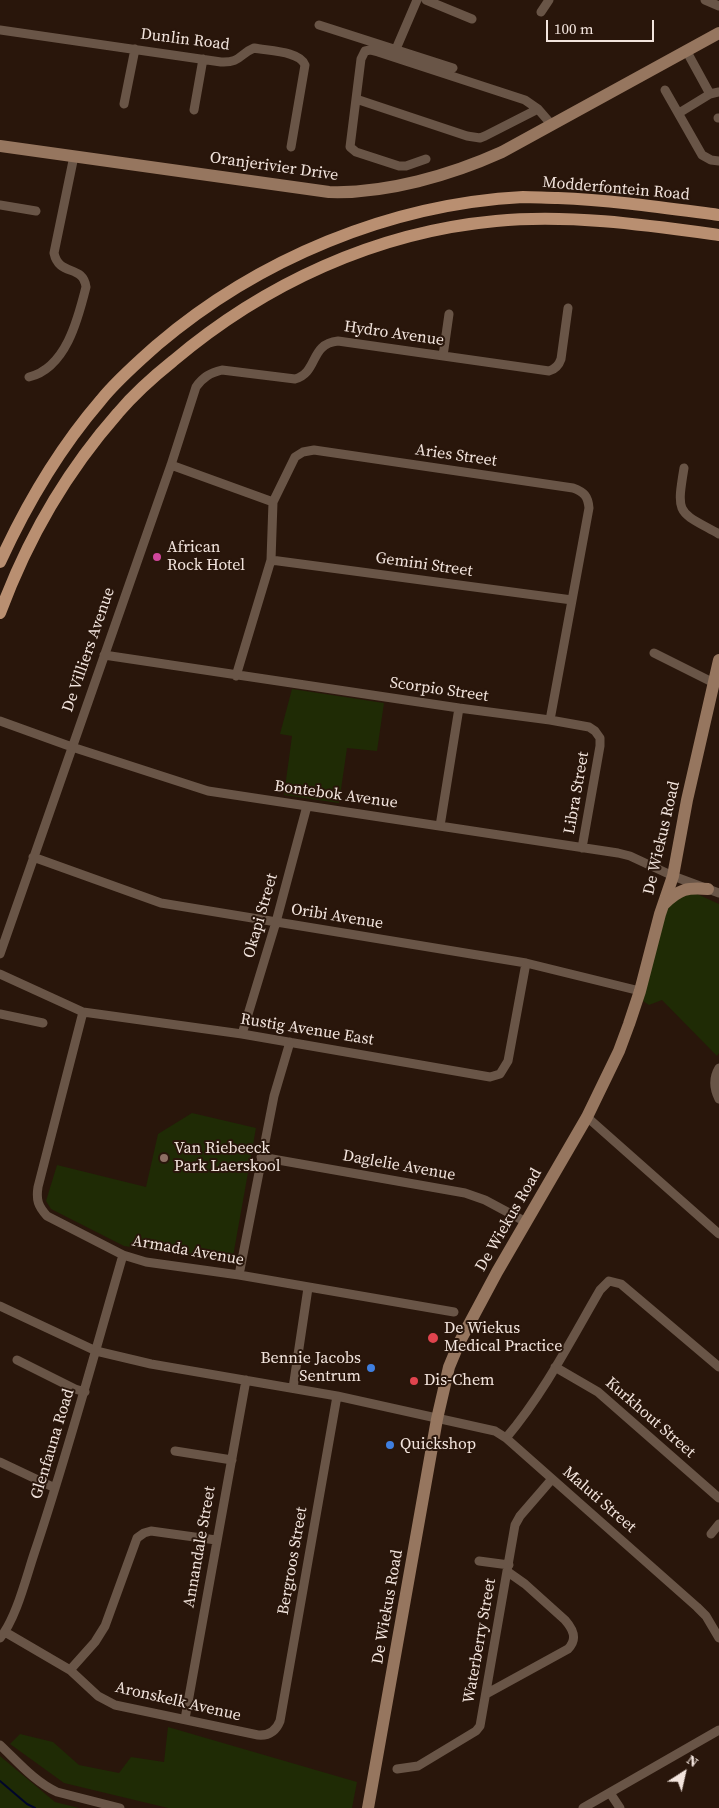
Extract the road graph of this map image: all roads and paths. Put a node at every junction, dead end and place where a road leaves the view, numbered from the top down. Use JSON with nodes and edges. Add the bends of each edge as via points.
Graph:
{"nodes":[{"id":1,"x":417,"y":0,"type":"edge"},
{"id":2,"x":426,"y":0,"type":"edge"},
{"id":3,"x":549,"y":0,"type":"edge"},
{"id":4,"x":705,"y":0,"type":"edge"},
{"id":5,"x":719,"y":6,"type":"edge"},
{"id":6,"x":541,"y":12,"type":"dead end"},
{"id":7,"x":472,"y":19,"type":"dead end"},
{"id":8,"x":319,"y":25,"type":"dead end"},
{"id":9,"x":0,"y":30,"type":"edge"},
{"id":10,"x":719,"y":33,"type":"edge"},
{"id":11,"x":135,"y":49,"type":"junction"},
{"id":12,"x":396,"y":50,"type":"junction"},
{"id":13,"x":687,"y":52,"type":"junction"},
{"id":14,"x":203,"y":59,"type":"junction"},
{"id":15,"x":453,"y":68,"type":"dead end"},
{"id":16,"x":665,"y":90,"type":"dead end"},
{"id":17,"x":715,"y":93,"type":"edge"},
{"id":18,"x":356,"y":99,"type":"junction"},
{"id":19,"x":124,"y":104,"type":"dead end"},
{"id":20,"x":538,"y":109,"type":"junction"},
{"id":21,"x":194,"y":110,"type":"dead end"},
{"id":22,"x":679,"y":113,"type":"junction"},
{"id":23,"x":552,"y":124,"type":"junction"},
{"id":24,"x":0,"y":146,"type":"edge"},
{"id":25,"x":291,"y":147,"type":"dead end"},
{"id":26,"x":74,"y":156,"type":"junction"},
{"id":27,"x":426,"y":159,"type":"dead end"},
{"id":28,"x":719,"y":161,"type":"edge"},
{"id":29,"x":0,"y":205,"type":"edge"},
{"id":30,"x":36,"y":211,"type":"dead end"},
{"id":31,"x":719,"y":215,"type":"edge"},
{"id":32,"x":719,"y":235,"type":"edge"},
{"id":33,"x":568,"y":308,"type":"dead end"},
{"id":34,"x":449,"y":314,"type":"dead end"},
{"id":35,"x":443,"y":356,"type":"junction"},
{"id":36,"x":222,"y":370,"type":"joint"},
{"id":37,"x":29,"y":377,"type":"dead end"},
{"id":38,"x":170,"y":465,"type":"junction"},
{"id":39,"x":684,"y":468,"type":"dead end"},
{"id":40,"x":272,"y":502,"type":"junction"},
{"id":41,"x":719,"y":534,"type":"edge"},
{"id":42,"x":271,"y":560,"type":"junction"},
{"id":43,"x":0,"y":562,"type":"edge"},
{"id":44,"x":572,"y":600,"type":"junction"},
{"id":45,"x":0,"y":613,"type":"edge"},
{"id":46,"x":654,"y":653,"type":"dead end"},
{"id":47,"x":104,"y":655,"type":"junction"},
{"id":48,"x":719,"y":660,"type":"edge"},
{"id":49,"x":236,"y":676,"type":"junction"},
{"id":50,"x":714,"y":683,"type":"junction"},
{"id":51,"x":459,"y":708,"type":"junction"},
{"id":52,"x":550,"y":720,"type":"junction"},
{"id":53,"x":0,"y":721,"type":"edge"},
{"id":54,"x":72,"y":747,"type":"junction"},
{"id":55,"x":307,"y":806,"type":"junction"},
{"id":56,"x":440,"y":826,"type":"junction"},
{"id":57,"x":582,"y":848,"type":"junction"},
{"id":58,"x":33,"y":857,"type":"junction"},
{"id":59,"x":673,"y":876,"type":"junction"},
{"id":60,"x":714,"y":891,"type":"edge"},
{"id":61,"x":664,"y":904,"type":"junction"},
{"id":62,"x":276,"y":922,"type":"junction"},
{"id":63,"x":0,"y":954,"type":"edge"},
{"id":64,"x":526,"y":963,"type":"junction"},
{"id":65,"x":0,"y":974,"type":"edge"},
{"id":66,"x":640,"y":991,"type":"junction"},
{"id":67,"x":83,"y":1012,"type":"junction"},
{"id":68,"x":0,"y":1014,"type":"edge"},
{"id":69,"x":42,"y":1023,"type":"dead end"},
{"id":70,"x":242,"y":1034,"type":"junction"},
{"id":71,"x":290,"y":1042,"type":"junction"},
{"id":72,"x":719,"y":1068,"type":"edge"},
{"id":73,"x":719,"y":1099,"type":"edge"},
{"id":74,"x":587,"y":1118,"type":"junction"},
{"id":75,"x":261,"y":1157,"type":"junction"},
{"id":76,"x":526,"y":1222,"type":"junction"},
{"id":77,"x":719,"y":1234,"type":"edge"},
{"id":78,"x":123,"y":1256,"type":"junction"},
{"id":79,"x":239,"y":1275,"type":"junction"},
{"id":80,"x":308,"y":1288,"type":"junction"},
{"id":81,"x":0,"y":1306,"type":"edge"},
{"id":82,"x":454,"y":1312,"type":"dead end"},
{"id":83,"x":96,"y":1351,"type":"junction"},
{"id":84,"x":17,"y":1360,"type":"dead end"},
{"id":85,"x":556,"y":1367,"type":"junction"},
{"id":86,"x":719,"y":1368,"type":"edge"},
{"id":87,"x":246,"y":1380,"type":"junction"},
{"id":88,"x":293,"y":1388,"type":"junction"},
{"id":89,"x":84,"y":1392,"type":"junction"},
{"id":90,"x":337,"y":1396,"type":"junction"},
{"id":91,"x":438,"y":1419,"type":"junction"},
{"id":92,"x":506,"y":1438,"type":"junction"},
{"id":93,"x":175,"y":1451,"type":"dead end"},
{"id":94,"x":232,"y":1460,"type":"junction"},
{"id":95,"x":0,"y":1462,"type":"edge"},
{"id":96,"x":552,"y":1479,"type":"junction"},
{"id":97,"x":55,"y":1488,"type":"junction"},
{"id":98,"x":719,"y":1498,"type":"edge"},
{"id":99,"x":719,"y":1524,"type":"edge"},
{"id":100,"x":711,"y":1534,"type":"dead end"},
{"id":101,"x":216,"y":1540,"type":"junction"},
{"id":102,"x":479,"y":1561,"type":"dead end"},
{"id":103,"x":508,"y":1569,"type":"junction"},
{"id":104,"x":2,"y":1635,"type":"edge"},
{"id":105,"x":719,"y":1638,"type":"edge"},
{"id":106,"x":70,"y":1670,"type":"junction"},
{"id":107,"x":486,"y":1694,"type":"junction"},
{"id":108,"x":185,"y":1719,"type":"junction"},
{"id":109,"x":275,"y":1730,"type":"joint"},
{"id":110,"x":717,"y":1734,"type":"edge"},
{"id":111,"x":0,"y":1746,"type":"edge"},
{"id":112,"x":397,"y":1769,"type":"dead end"},
{"id":113,"x":610,"y":1793,"type":"junction"},
{"id":114,"x":120,"y":1808,"type":"edge"},
{"id":115,"x":368,"y":1808,"type":"edge"},
{"id":116,"x":583,"y":1808,"type":"edge"},
{"id":117,"x":620,"y":1808,"type":"edge"}],
"edges":[{"from":1,"to":12,"type":"street"},
{"from":2,"to":7,"type":"street"},
{"from":3,"to":6,"type":"street"},
{"from":4,"to":5,"type":"street"},
{"from":8,"to":12,"type":"street"},
{"from":9,"to":11,"type":"street","name":"Dunlin Road"},
{"from":10,"to":13,"type":"street","name":"Oranjerivier Drive"},
{"from":11,"to":14,"type":"street","name":"Dunlin Road"},
{"from":11,"to":19,"type":"street"},
{"from":12,"to":15,"type":"street"},
{"from":13,"to":17,"type":"street"},
{"from":13,"to":23,"type":"street","name":"Oranjerivier Drive"},
{"from":14,"to":21,"type":"street"},
{"from":14,"to":25,"type":"street","name":"Dunlin Road","via":[[230,62],[254,48],[295,55],[304,60]]},
{"from":16,"to":22,"type":"street"},
{"from":17,"to":22,"type":"street"},
{"from":18,"to":20,"type":"street","via":[[480,138]]},
{"from":18,"to":20,"type":"street","via":[[361,59],[365,51],[370,50],[525,100]]},
{"from":18,"to":27,"type":"street","via":[[352,149],[399,166]]},
{"from":20,"to":23,"type":"street"},
{"from":22,"to":28,"type":"street","via":[[702,155]]},
{"from":23,"to":26,"type":"street","name":"Oranjerivier Drive","via":[[476,164],[410,182],[352,192],[329,192]]},
{"from":24,"to":26,"type":"street","name":"Oranjerivier Drive"},
{"from":26,"to":37,"type":"street","via":[[54,253],[60,266],[81,274],[86,286],[64,348],[43,371]]},
{"from":29,"to":30,"type":"street"},
{"from":31,"to":43,"type":"main road","name":"Modderfontein Road","via":[[591,199],[525,197],[477,202],[397,219],[345,235],[280,263],[230,291],[180,326],[134,365],[102,398],[71,436],[42,480]]},
{"from":32,"to":45,"type":"main road","name":"Modderfontein Road","via":[[589,220],[497,221],[407,236],[329,264],[279,287],[196,342],[150,380],[118,413],[87,452],[34,534]]},
{"from":33,"to":35,"type":"street","name":"Hydro Avenue","via":[[559,363],[553,370]]},
{"from":34,"to":35,"type":"street"},
{"from":35,"to":36,"type":"street","name":"Hydro Avenue","via":[[338,341],[328,342],[322,347],[307,372],[295,379]]},
{"from":36,"to":38,"type":"street","name":"De Villiers Avenue","via":[[211,372],[196,387]]},
{"from":38,"to":40,"type":"street"},
{"from":38,"to":47,"type":"street","name":"De Villiers Avenue"},
{"from":39,"to":41,"type":"street","via":[[680,493],[682,511]]},
{"from":40,"to":42,"type":"street"},
{"from":40,"to":44,"type":"street","name":"Aries Street","via":[[295,457],[314,450],[573,488],[585,494],[589,508]]},
{"from":42,"to":44,"type":"street","name":"Gemini Street"},
{"from":42,"to":49,"type":"street"},
{"from":44,"to":52,"type":"street"},
{"from":46,"to":50,"type":"street"},
{"from":47,"to":49,"type":"street","name":"Scorpio Street"},
{"from":47,"to":54,"type":"street","name":"De Villiers Avenue"},
{"from":48,"to":50,"type":"street","name":"De Wiekus Road"},
{"from":49,"to":51,"type":"street","name":"Scorpio Street"},
{"from":50,"to":59,"type":"street","name":"De Wiekus Road"},
{"from":51,"to":52,"type":"street","name":"Scorpio Street"},
{"from":51,"to":56,"type":"street"},
{"from":52,"to":57,"type":"street","name":"Libra Street","via":[[589,727],[600,738]]},
{"from":53,"to":54,"type":"street","name":"Bontebok Avenue"},
{"from":54,"to":55,"type":"street","name":"Bontebok Avenue","via":[[208,791]]},
{"from":54,"to":58,"type":"street","name":"De Villiers Avenue"},
{"from":55,"to":56,"type":"street","name":"Bontebok Avenue"},
{"from":55,"to":62,"type":"street","name":"Okapi Street"},
{"from":56,"to":57,"type":"street","name":"Bontebok Avenue"},
{"from":57,"to":59,"type":"street","name":"Bontebok Avenue","via":[[630,856]]},
{"from":58,"to":62,"type":"street","name":"Oribi Avenue","via":[[161,903]]},
{"from":58,"to":63,"type":"street","name":"De Villiers Avenue"},
{"from":59,"to":60,"type":"street","name":"Bontebok Avenue"},
{"from":59,"to":61,"type":"street","name":"De Wiekus Road"},
{"from":60,"to":61,"type":"street","via":[[681,890]]},
{"from":61,"to":66,"type":"street","name":"De Wiekus Road"},
{"from":62,"to":64,"type":"street","name":"Oribi Avenue"},
{"from":62,"to":70,"type":"street","name":"Okapi Street"},
{"from":64,"to":66,"type":"street","name":"Oribi Avenue"},
{"from":64,"to":71,"type":"street","name":"Rustig Avenue East","via":[[508,1061],[503,1071],[495,1076]]},
{"from":65,"to":67,"type":"street","name":"Rustig Avenue East"},
{"from":66,"to":74,"type":"street","name":"De Wiekus Road","via":[[619,1051]]},
{"from":67,"to":70,"type":"street","name":"Rustig Avenue East"},
{"from":67,"to":78,"type":"street","name":"Armada Avenue","via":[[36,1199],[47,1216]]},
{"from":68,"to":69,"type":"street"},
{"from":70,"to":71,"type":"street","name":"Rustig Avenue East"},
{"from":71,"to":75,"type":"street"},
{"from":72,"to":73,"type":"street","via":[[715,1083]]},
{"from":74,"to":76,"type":"street","name":"De Wiekus Road"},
{"from":74,"to":77,"type":"street"},
{"from":75,"to":76,"type":"street","name":"Daglelie Avenue","via":[[466,1193]]},
{"from":75,"to":79,"type":"street"},
{"from":76,"to":91,"type":"street","name":"De Wiekus Road","via":[[459,1343],[449,1367]]},
{"from":78,"to":79,"type":"street","name":"Armada Avenue"},
{"from":78,"to":83,"type":"street","name":"Glenfauna Road"},
{"from":79,"to":80,"type":"street","name":"Armada Avenue"},
{"from":80,"to":82,"type":"street","name":"Armada Avenue"},
{"from":80,"to":88,"type":"street"},
{"from":81,"to":83,"type":"street","name":"Maluti Street"},
{"from":83,"to":87,"type":"street","name":"Maluti Street"},
{"from":83,"to":89,"type":"street","name":"Glenfauna Road"},
{"from":84,"to":89,"type":"street"},
{"from":85,"to":86,"type":"street","via":[[604,1284],[614,1281]]},
{"from":85,"to":92,"type":"street"},
{"from":85,"to":98,"type":"street","name":"Kurkhout Street","via":[[598,1392]]},
{"from":87,"to":88,"type":"street","name":"Maluti Street"},
{"from":87,"to":94,"type":"street","name":"Annandale Street"},
{"from":88,"to":90,"type":"street","name":"Maluti Street"},
{"from":89,"to":97,"type":"street","name":"Glenfauna Road"},
{"from":90,"to":91,"type":"street","name":"Maluti Street"},
{"from":90,"to":109,"type":"street","name":"Bergroos Street","via":[[280,1721]]},
{"from":91,"to":92,"type":"street","name":"Maluti Street","via":[[479,1426]]},
{"from":91,"to":115,"type":"street","name":"De Wiekus Road"},
{"from":92,"to":96,"type":"street","name":"Maluti Street"},
{"from":93,"to":94,"type":"street"},
{"from":94,"to":101,"type":"street","name":"Annandale Street"},
{"from":95,"to":97,"type":"street"},
{"from":96,"to":103,"type":"street","name":"Waterberry Street","via":[[515,1526]]},
{"from":96,"to":105,"type":"street","name":"Maluti Street","via":[[698,1607]]},
{"from":97,"to":104,"type":"street","name":"Glenfauna Road","via":[[19,1598]]},
{"from":99,"to":100,"type":"street"},
{"from":101,"to":106,"type":"street","via":[[152,1532],[140,1535],[106,1626]]},
{"from":101,"to":108,"type":"street","name":"Annandale Street"},
{"from":102,"to":103,"type":"street"},
{"from":103,"to":107,"type":"street","name":"Waterberry Street"},
{"from":103,"to":107,"type":"street","via":[[565,1620],[571,1627],[574,1640],[568,1649]]},
{"from":104,"to":106,"type":"street","name":"Aronskelk Avenue"},
{"from":106,"to":108,"type":"street","name":"Aronskelk Avenue","via":[[98,1696],[115,1705]]},
{"from":107,"to":112,"type":"street","name":"Waterberry Street","via":[[482,1719],[476,1731],[418,1766]]},
{"from":108,"to":109,"type":"street","name":"Aronskelk Avenue","via":[[264,1736]]},
{"from":110,"to":113,"type":"street"},
{"from":111,"to":114,"type":"street","via":[[48,1788]]},
{"from":113,"to":116,"type":"street"},
{"from":113,"to":117,"type":"street"}]}
